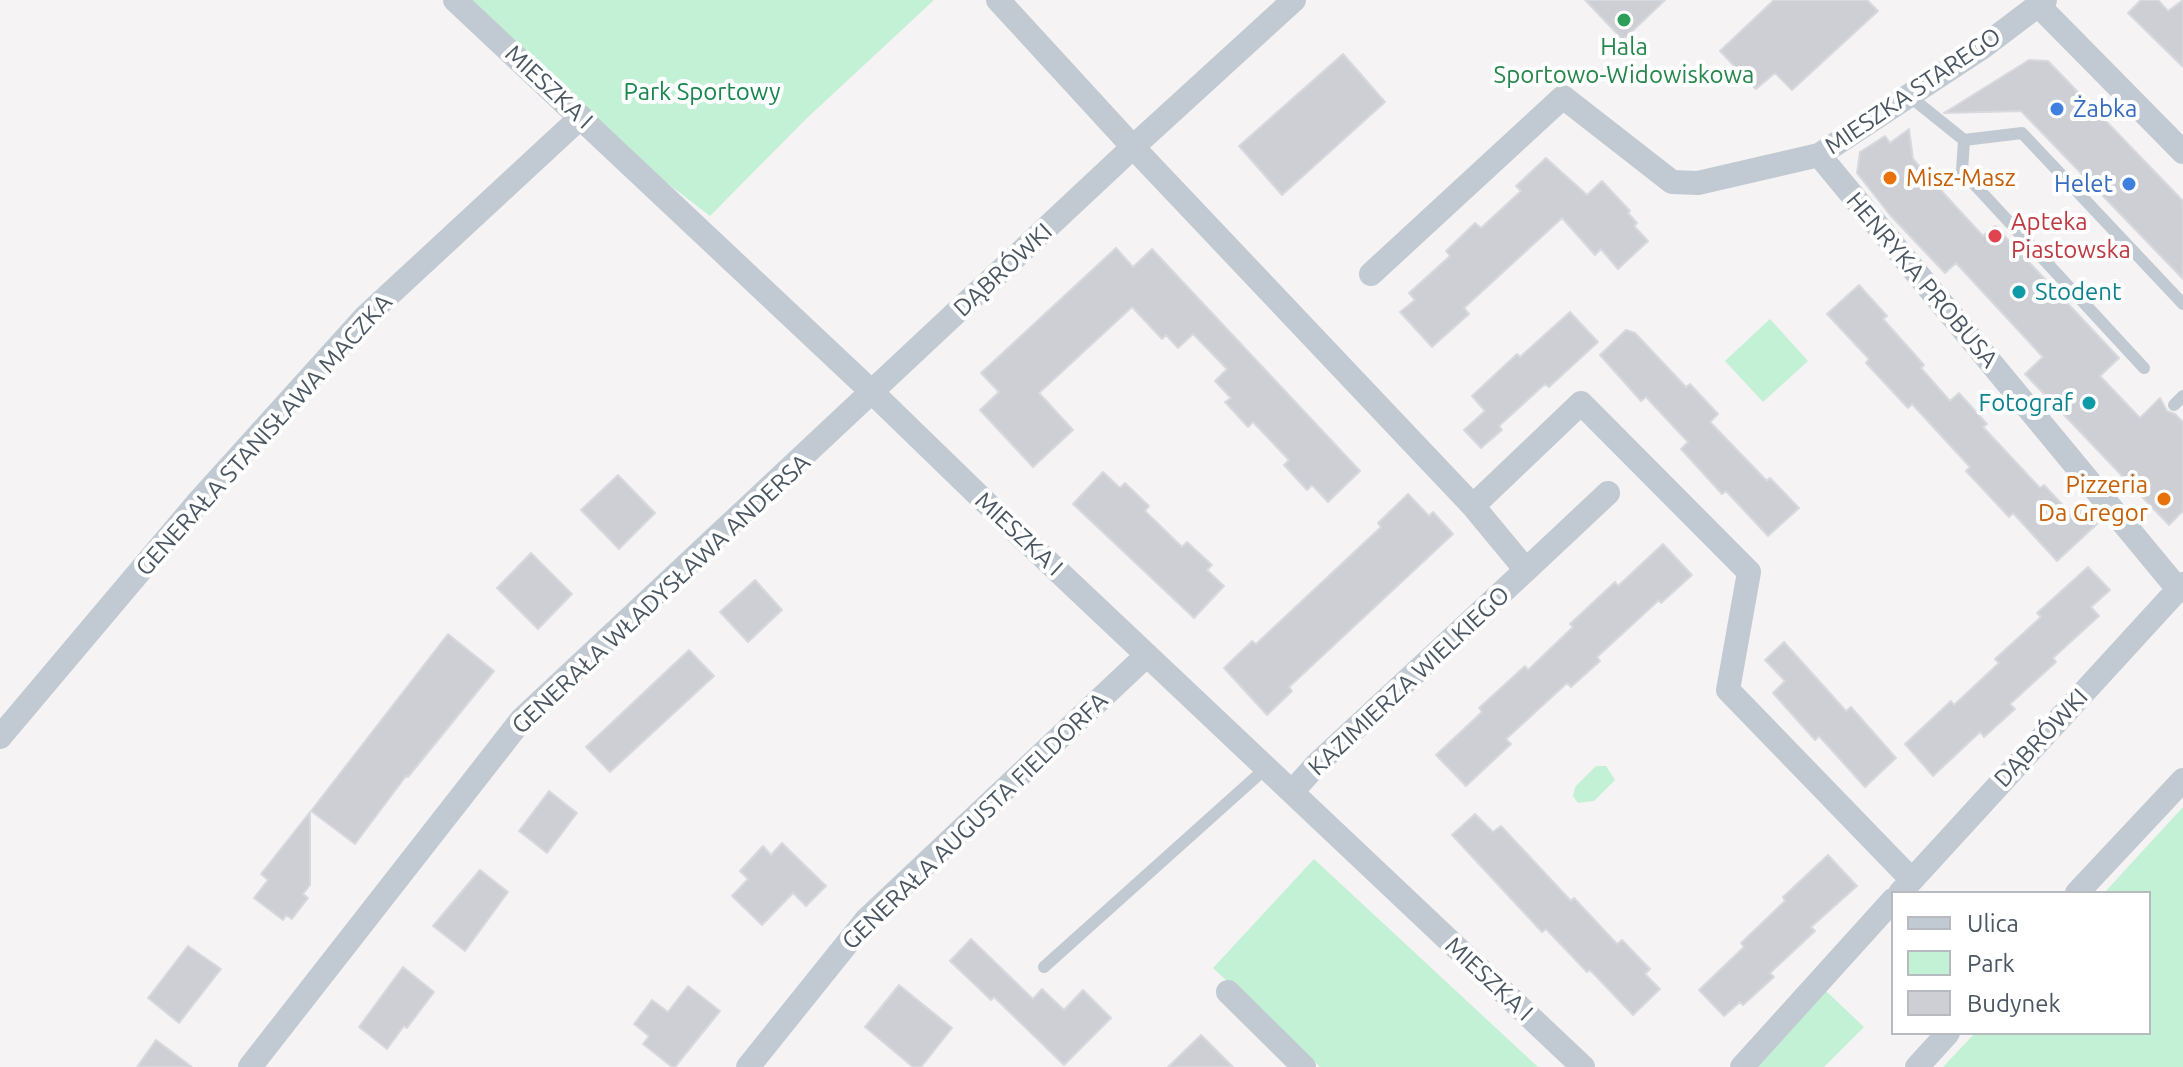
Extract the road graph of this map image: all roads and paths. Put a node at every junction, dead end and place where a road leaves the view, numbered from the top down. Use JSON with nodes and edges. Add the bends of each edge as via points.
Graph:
{"nodes":[{"id":1,"x":455,"y":0,"type":"edge"},
{"id":2,"x":998,"y":0,"type":"edge"},
{"id":3,"x":1294,"y":0,"type":"edge"},
{"id":4,"x":2042,"y":3,"type":"edge"},
{"id":5,"x":1908,"y":95,"type":"junction"},
{"id":6,"x":581,"y":117,"type":"junction"},
{"id":7,"x":1964,"y":140,"type":"junction"},
{"id":8,"x":1133,"y":147,"type":"junction"},
{"id":9,"x":2183,"y":152,"type":"edge"},
{"id":10,"x":1819,"y":155,"type":"junction"},
{"id":11,"x":1371,"y":274,"type":"dead end"},
{"id":12,"x":2183,"y":304,"type":"edge"},
{"id":13,"x":2144,"y":368,"type":"dead end"},
{"id":14,"x":872,"y":392,"type":"junction"},
{"id":15,"x":1608,"y":493,"type":"dead end"},
{"id":16,"x":1473,"y":506,"type":"junction"},
{"id":17,"x":1526,"y":570,"type":"junction"},
{"id":18,"x":2181,"y":586,"type":"edge"},
{"id":19,"x":1147,"y":655,"type":"junction"},
{"id":20,"x":0,"y":737,"type":"edge"},
{"id":21,"x":1266,"y":768,"type":"junction"},
{"id":22,"x":2183,"y":780,"type":"edge"},
{"id":23,"x":1292,"y":792,"type":"junction"},
{"id":24,"x":1906,"y":886,"type":"edge"},
{"id":25,"x":2079,"y":891,"type":"edge"},
{"id":26,"x":1891,"y":902,"type":"edge"},
{"id":27,"x":1044,"y":967,"type":"dead end"},
{"id":28,"x":1228,"y":992,"type":"dead end"},
{"id":29,"x":1946,"y":1035,"type":"edge"},
{"id":30,"x":250,"y":1067,"type":"edge"},
{"id":31,"x":748,"y":1067,"type":"edge"},
{"id":32,"x":1304,"y":1067,"type":"edge"},
{"id":33,"x":1583,"y":1067,"type":"edge"},
{"id":34,"x":1742,"y":1067,"type":"edge"},
{"id":35,"x":1917,"y":1067,"type":"edge"}],
"edges":[{"from":1,"to":6,"type":"street","name":"MIESZKA I"},
{"from":2,"to":8,"type":"street"},
{"from":3,"to":8,"type":"street","name":"DĄBRÓWKI"},
{"from":4,"to":5,"type":"street","name":"MIESZKA STAREGO"},
{"from":4,"to":9,"type":"street"},
{"from":5,"to":7,"type":"lane"},
{"from":5,"to":10,"type":"street","name":"MIESZKA STAREGO"},
{"from":6,"to":14,"type":"street","name":"MIESZKA I"},
{"from":6,"to":20,"type":"street","name":"GENERAŁA STANISŁAWA MACZKA","via":[[365,317],[199,501]]},
{"from":7,"to":12,"type":"lane","via":[[2022,133]]},
{"from":7,"to":13,"type":"lane","via":[[1962,171]]},
{"from":8,"to":14,"type":"street","name":"DĄBRÓWKI"},
{"from":8,"to":16,"type":"street","name":"KAZIMIERZA WIELKIEGO"},
{"from":10,"to":11,"type":"street","name":"MIESZKA STAREGO","via":[[1698,183],[1672,182],[1563,97]]},
{"from":10,"to":18,"type":"street","name":"HENRYKA PROBUSA"},
{"from":14,"to":19,"type":"street","name":"MIESZKA I"},
{"from":14,"to":30,"type":"street","name":"GENERAŁA WŁADYSŁAWA ANDERSA","via":[[522,719]]},
{"from":15,"to":17,"type":"street","name":"KAZIMIERZA WIELKIEGO"},
{"from":16,"to":17,"type":"street","name":"KAZIMIERZA WIELKIEGO"},
{"from":16,"to":24,"type":"street","via":[[1581,403],[1749,572],[1728,690]]},
{"from":17,"to":23,"type":"street","name":"KAZIMIERZA WIELKIEGO"},
{"from":18,"to":24,"type":"street","name":"DĄBRÓWKI"},
{"from":19,"to":21,"type":"street","name":"MIESZKA I"},
{"from":19,"to":31,"type":"street","name":"GENERAŁA AUGUSTA FIELDORFA","via":[[866,920]]},
{"from":21,"to":23,"type":"street","name":"MIESZKA I"},
{"from":21,"to":27,"type":"lane"},
{"from":22,"to":25,"type":"street"},
{"from":23,"to":33,"type":"street","name":"MIESZKA I"},
{"from":26,"to":34,"type":"street"},
{"from":28,"to":32,"type":"street"},
{"from":29,"to":35,"type":"street"}]}
